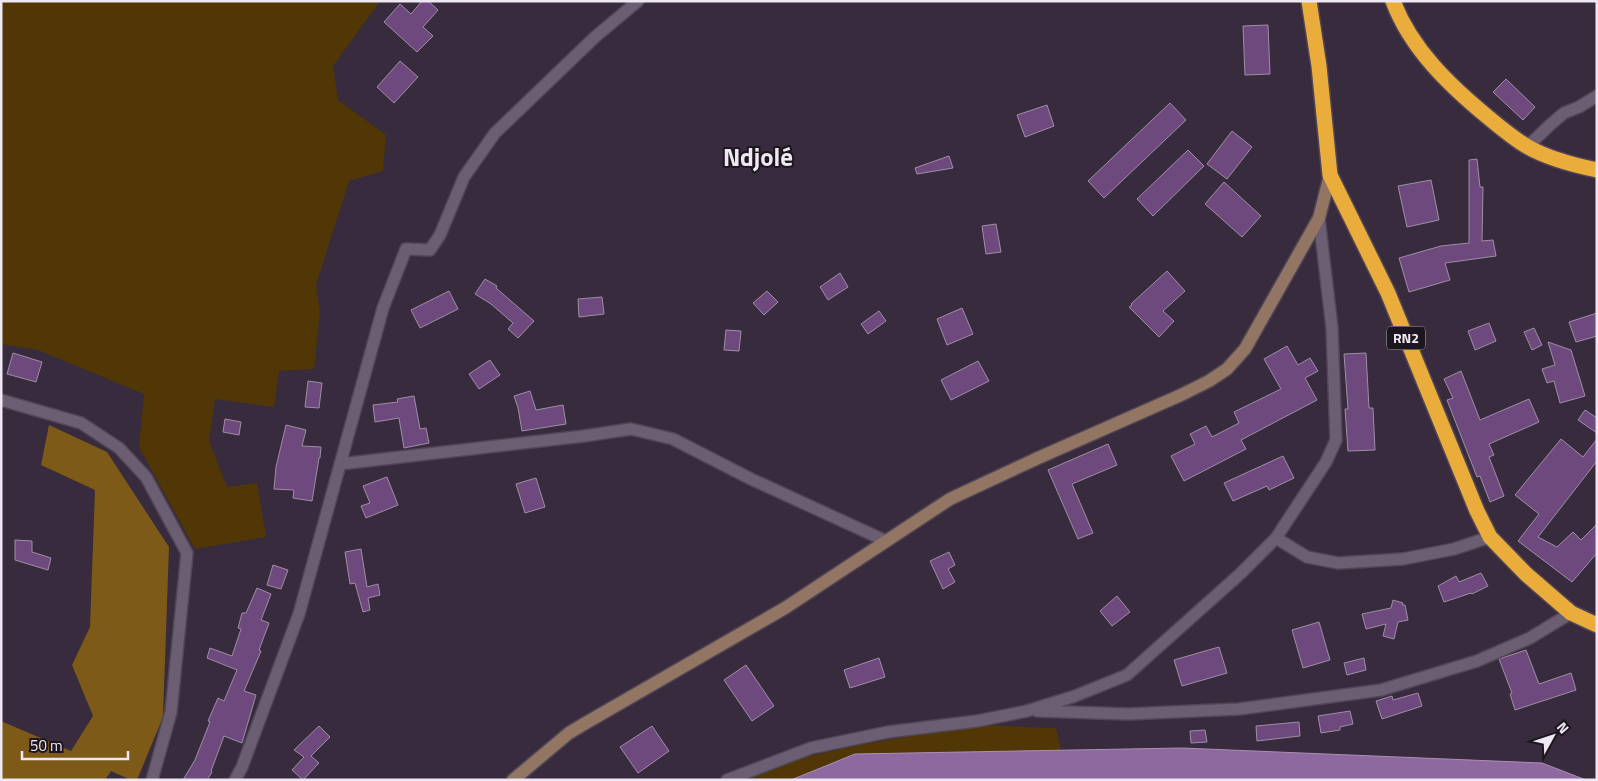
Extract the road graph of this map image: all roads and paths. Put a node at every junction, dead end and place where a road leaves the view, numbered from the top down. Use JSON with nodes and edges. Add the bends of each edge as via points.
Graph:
{"nodes":[{"id":1,"x":638,"y":1,"type":"edge"},
{"id":2,"x":1309,"y":1,"type":"edge"},
{"id":3,"x":1393,"y":1,"type":"edge"},
{"id":4,"x":1597,"y":96,"type":"edge"},
{"id":5,"x":1527,"y":147,"type":"junction"},
{"id":6,"x":1597,"y":170,"type":"edge"},
{"id":7,"x":1330,"y":175,"type":"junction"},
{"id":8,"x":1319,"y":218,"type":"junction"},
{"id":9,"x":1,"y":400,"type":"edge"},
{"id":10,"x":340,"y":464,"type":"junction"},
{"id":11,"x":1490,"y":537,"type":"junction"},
{"id":12,"x":1276,"y":538,"type":"junction"},
{"id":13,"x":886,"y":541,"type":"junction"},
{"id":14,"x":1571,"y":613,"type":"junction"},
{"id":15,"x":1597,"y":625,"type":"edge"},
{"id":16,"x":1027,"y":711,"type":"junction"},
{"id":17,"x":152,"y":780,"type":"edge"},
{"id":18,"x":235,"y":780,"type":"edge"},
{"id":19,"x":513,"y":780,"type":"edge"},
{"id":20,"x":727,"y":780,"type":"edge"}],
"edges":[{"from":1,"to":10,"type":"street","via":[[595,37],[495,133],[464,177],[440,235],[430,250],[406,249],[383,308]]},
{"from":2,"to":7,"type":"highway","number":"RN2"},
{"from":3,"to":5,"type":"highway","via":[[1400,20],[1445,79]]},
{"from":4,"to":5,"type":"street","via":[[1564,114]]},
{"from":5,"to":6,"type":"highway"},
{"from":7,"to":8,"type":"street"},
{"from":7,"to":11,"type":"highway","number":"RN2","via":[[1388,293]]},
{"from":8,"to":12,"type":"street","via":[[1332,328],[1336,440],[1326,462]]},
{"from":8,"to":13,"type":"street","via":[[1250,341],[1227,369],[1210,382],[950,500]]},
{"from":9,"to":17,"type":"street","via":[[81,423],[119,448],[146,477],[187,553],[171,712]]},
{"from":10,"to":13,"type":"street","via":[[631,429],[673,439],[750,479]]},
{"from":10,"to":18,"type":"street","via":[[300,614]]},
{"from":11,"to":12,"type":"street","via":[[1454,550],[1402,559],[1338,563],[1307,557]]},
{"from":11,"to":14,"type":"highway","number":"RN2"},
{"from":12,"to":16,"type":"street","via":[[1127,675]]},
{"from":13,"to":19,"type":"street","via":[[785,608],[569,733]]},
{"from":14,"to":15,"type":"highway","number":"RN2"},
{"from":14,"to":16,"type":"street","via":[[1530,638],[1477,661],[1381,690],[1240,709],[1128,714]]},
{"from":16,"to":20,"type":"street","via":[[888,732],[811,748]]}]}
